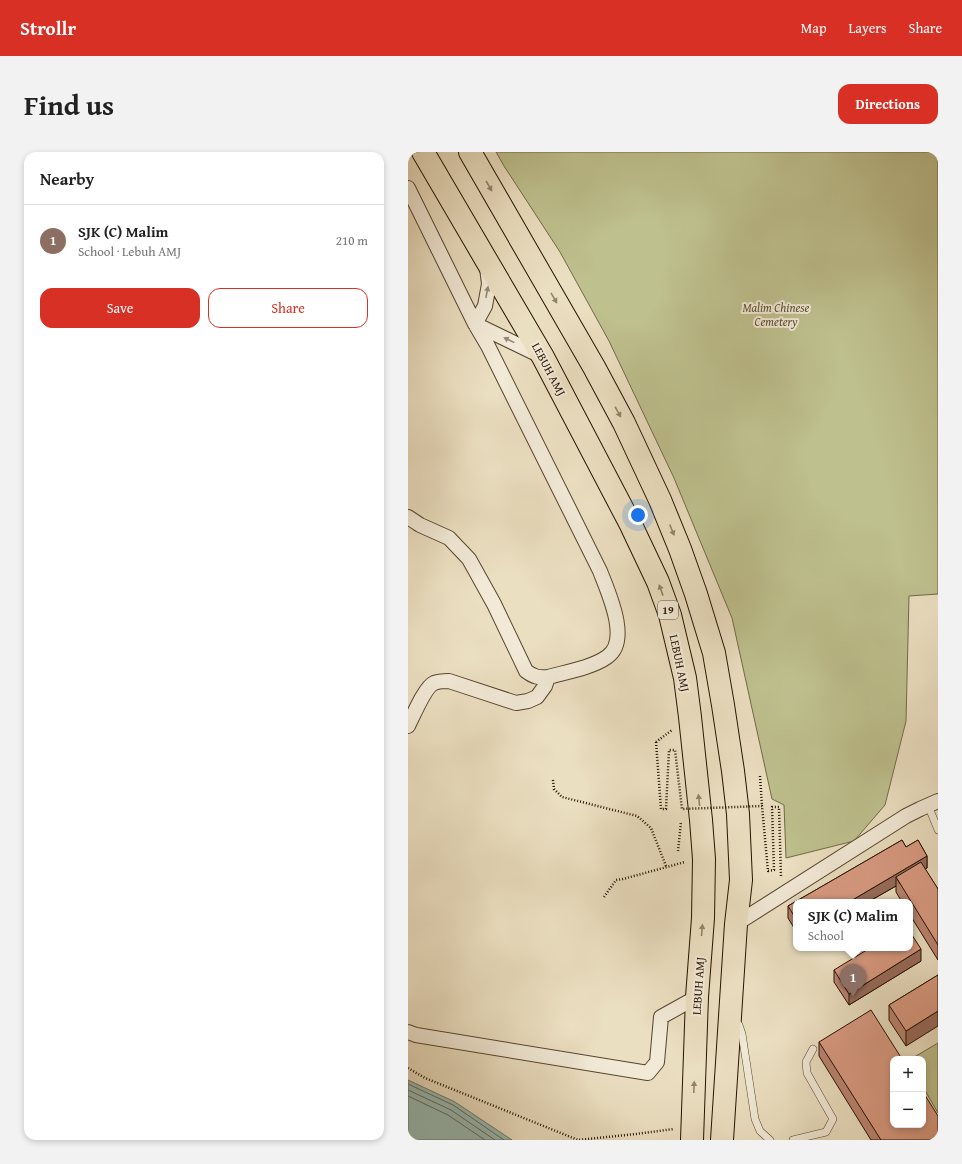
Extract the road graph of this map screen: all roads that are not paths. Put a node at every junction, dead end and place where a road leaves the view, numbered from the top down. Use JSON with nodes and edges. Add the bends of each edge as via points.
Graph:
{"nodes":[{"id":1,"x":424,"y":152,"type":"edge"},
{"id":2,"x":470,"y":152,"type":"edge"},
{"id":3,"x":408,"y":188,"type":"edge"},
{"id":4,"x":486,"y":258,"type":"junction"},
{"id":5,"x":475,"y":324,"type":"junction"},
{"id":6,"x":543,"y":357,"type":"junction"},
{"id":7,"x":408,"y":517,"type":"edge"},
{"id":8,"x":548,"y":676,"type":"junction"},
{"id":9,"x":408,"y":726,"type":"edge"},
{"id":10,"x":933,"y":803,"type":"edge"},
{"id":11,"x":938,"y":830,"type":"edge"},
{"id":12,"x":736,"y":924,"type":"junction"},
{"id":13,"x":697,"y":997,"type":"junction"},
{"id":14,"x":731,"y":1011,"type":"junction"},
{"id":15,"x":408,"y":1032,"type":"edge"},
{"id":16,"x":813,"y":1049,"type":"dead end"},
{"id":17,"x":723,"y":1132,"type":"edge"},
{"id":18,"x":692,"y":1133,"type":"edge"},
{"id":19,"x":770,"y":1140,"type":"edge"},
{"id":20,"x":793,"y":1140,"type":"edge"}],
"edges":[{"from":1,"to":4,"type":"highway","name":"LEBUH AMJ","number":"19"},
{"from":2,"to":12,"type":"highway","one_way":true,"via":[[624,423],[660,500],[696,594],[714,653],[733,772],[741,880]]},
{"from":3,"to":5,"type":"street"},
{"from":5,"to":4,"type":"street","one_way":true,"via":[[485,306],[489,284]]},
{"from":4,"to":6,"type":"highway","name":"LEBUH AMJ","number":"19"},
{"from":6,"to":5,"type":"street","one_way":true},
{"from":5,"to":8,"type":"street","via":[[600,571],[616,620],[618,635],[608,657],[588,666]]},
{"from":13,"to":6,"type":"highway","name":"LEBUH AMJ","number":"19","one_way":true,"via":[[704,918],[704,860],[685,678],[670,615],[638,538]]},
{"from":7,"to":8,"type":"street","via":[[449,538],[469,558],[526,671],[539,678]]},
{"from":8,"to":9,"type":"street","via":[[537,697],[516,702],[449,680],[433,683]]},
{"from":10,"to":11,"type":"lane"},
{"from":10,"to":12,"type":"street","via":[[906,816]]},
{"from":12,"to":14,"type":"highway"},
{"from":13,"to":15,"type":"street","via":[[661,1017],[657,1062],[648,1073]]},
{"from":18,"to":13,"type":"highway","name":"LEBUH AMJ","number":"19","one_way":true},
{"from":14,"to":17,"type":"highway"},
{"from":14,"to":19,"type":"lane","via":[[730,1018],[738,1025],[742,1034],[755,1119],[760,1132]]},
{"from":16,"to":20,"type":"lane","via":[[806,1062],[807,1074],[833,1119],[826,1132]]}]}
